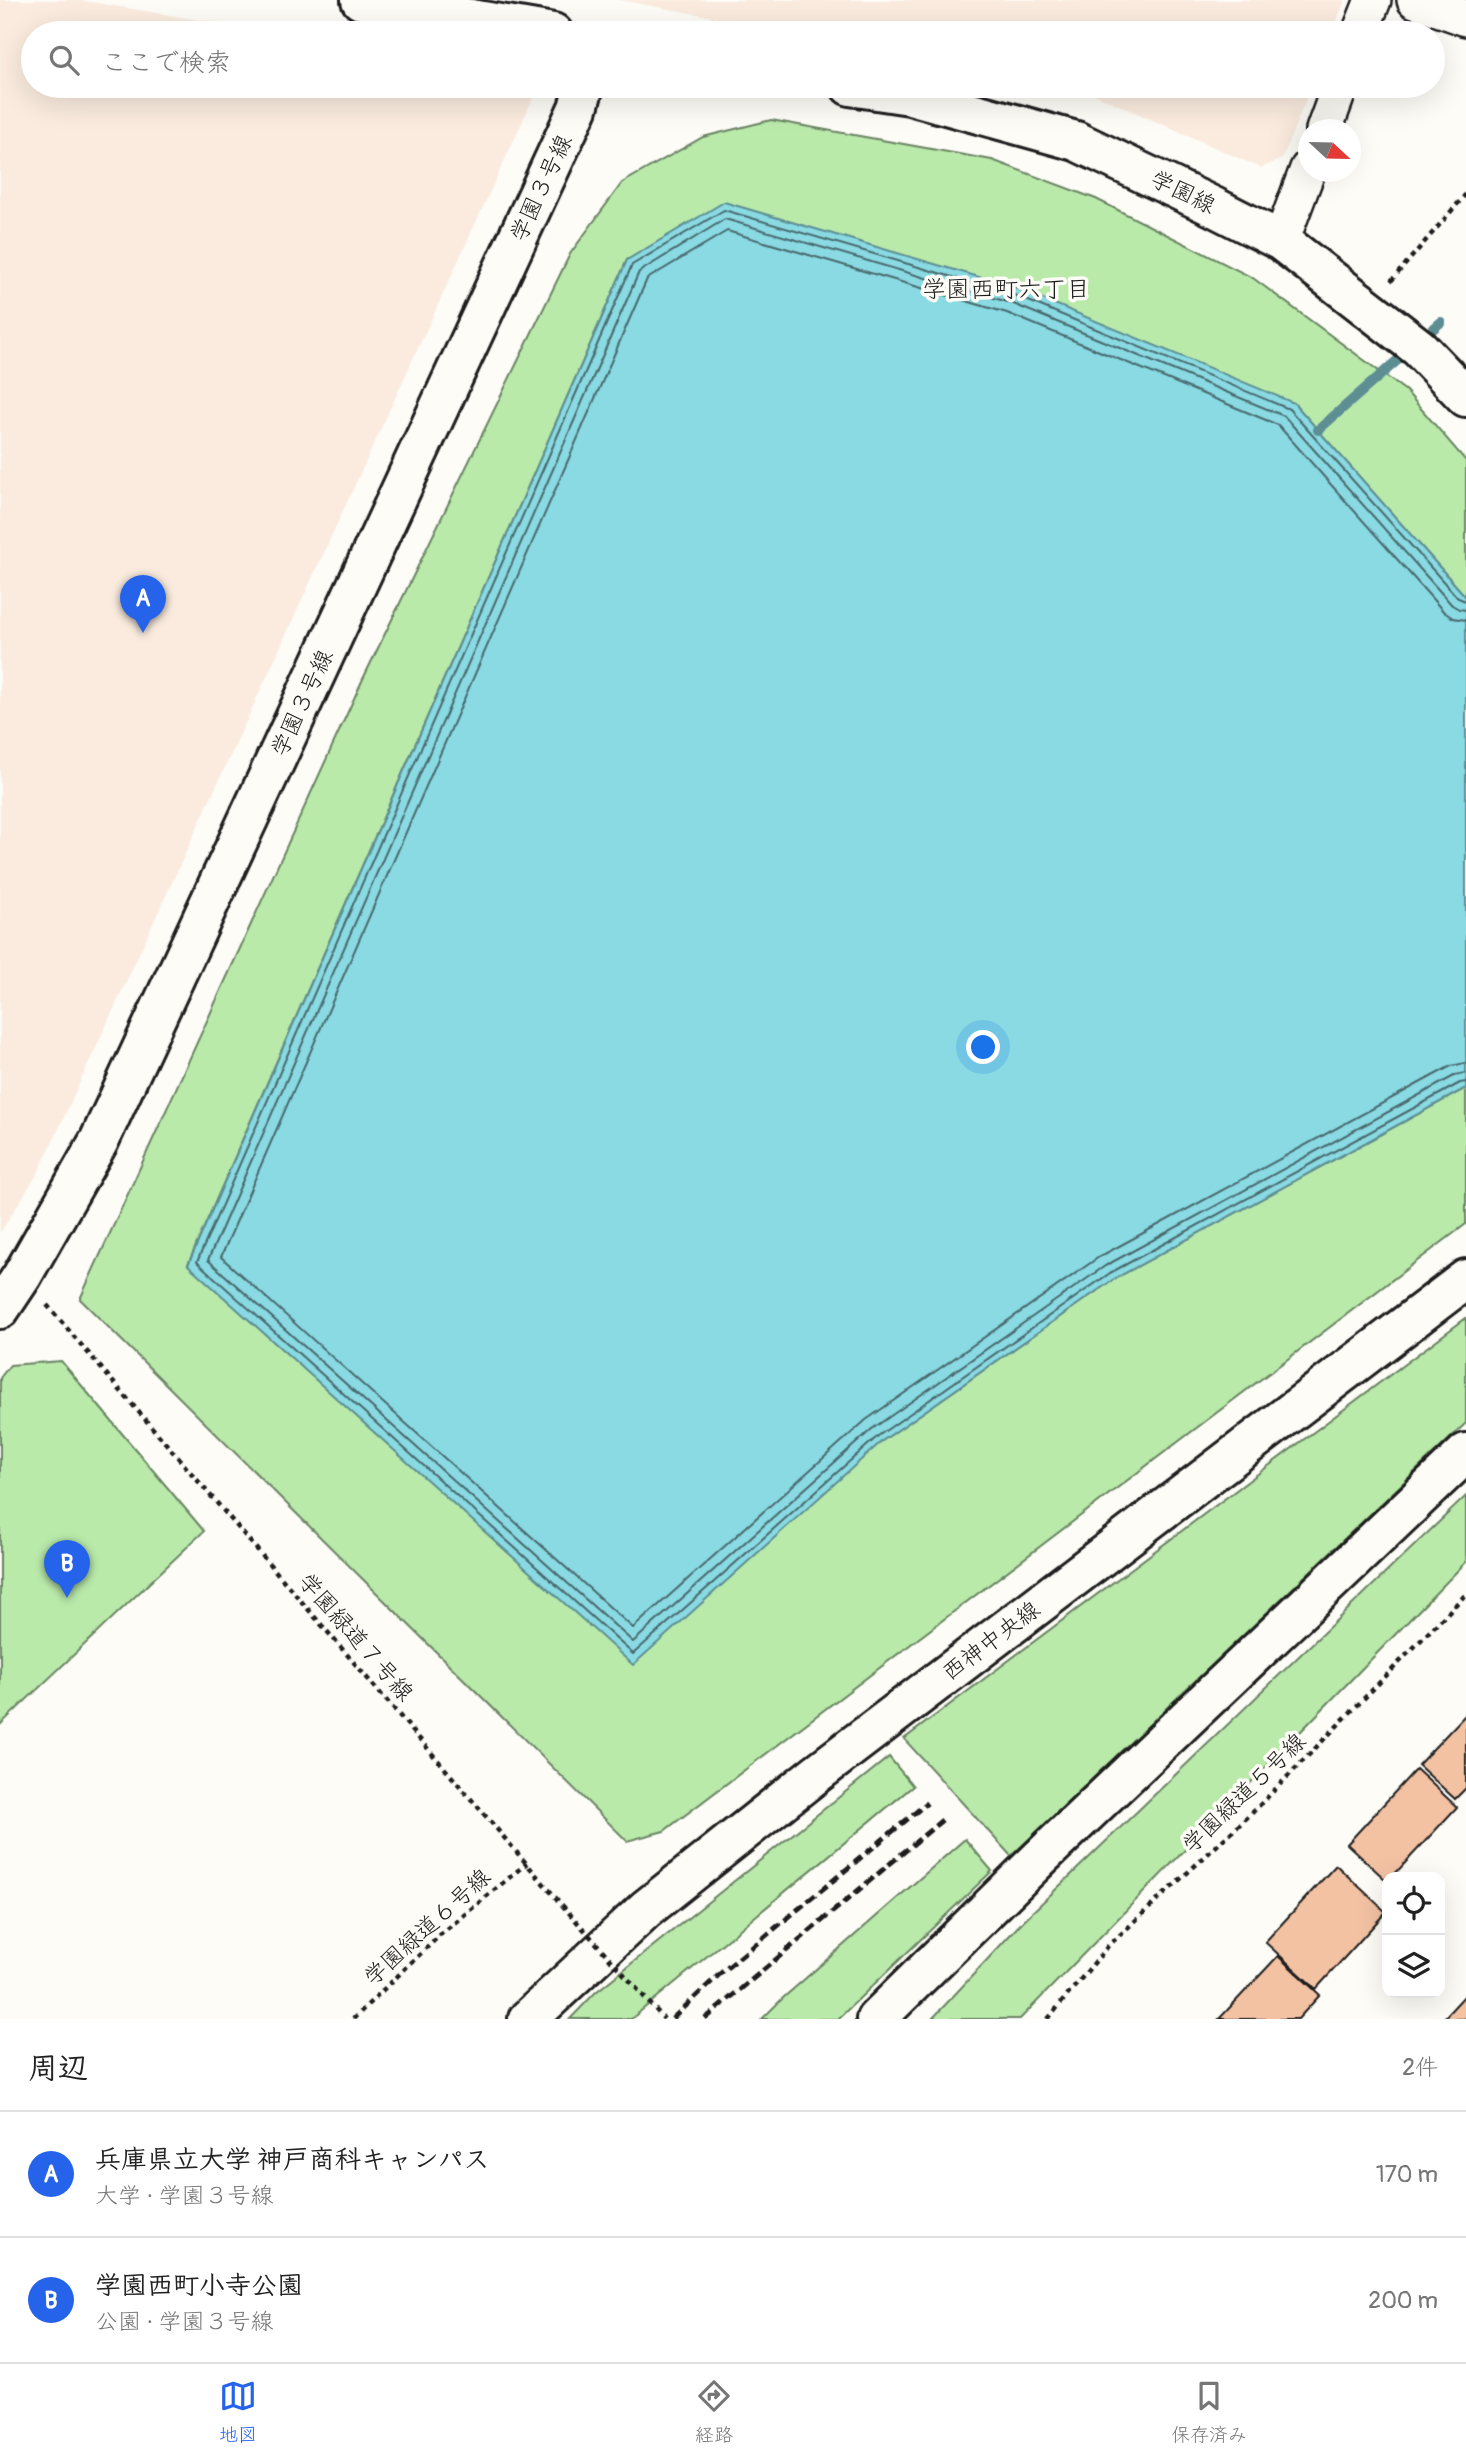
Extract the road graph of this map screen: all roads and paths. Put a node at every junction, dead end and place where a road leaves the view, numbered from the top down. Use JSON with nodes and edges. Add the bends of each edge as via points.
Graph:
{"nodes":[{"id":1,"x":361,"y":0,"type":"edge"},
{"id":2,"x":1373,"y":0,"type":"edge"},
{"id":3,"x":1415,"y":0,"type":"edge"},
{"id":4,"x":1466,"y":18,"type":"edge"},
{"id":5,"x":483,"y":21,"type":"edge"},
{"id":6,"x":1365,"y":21,"type":"edge"},
{"id":7,"x":581,"y":98,"type":"edge"},
{"id":8,"x":921,"y":98,"type":"edge"},
{"id":9,"x":1336,"y":98,"type":"edge"},
{"id":10,"x":1328,"y":119,"type":"edge"},
{"id":11,"x":1303,"y":182,"type":"edge"},
{"id":12,"x":1466,"y":194,"type":"edge"},
{"id":13,"x":1281,"y":241,"type":"junction"},
{"id":14,"x":1368,"y":309,"type":"junction"},
{"id":15,"x":1466,"y":397,"type":"edge"},
{"id":16,"x":22,"y":1276,"type":"junction"},
{"id":17,"x":1466,"y":1279,"type":"edge"},
{"id":18,"x":0,"y":1309,"type":"edge"},
{"id":19,"x":1466,"y":1453,"type":"edge"},
{"id":20,"x":1466,"y":1594,"type":"edge"},
{"id":21,"x":527,"y":1863,"type":"junction"},
{"id":22,"x":646,"y":1909,"type":"junction"},
{"id":23,"x":353,"y":2019,"type":"edge"},
{"id":24,"x":507,"y":2019,"type":"edge"},
{"id":25,"x":528,"y":2019,"type":"edge"},
{"id":26,"x":664,"y":2019,"type":"edge"},
{"id":27,"x":876,"y":2019,"type":"edge"},
{"id":28,"x":1048,"y":2019,"type":"edge"}],
"edges":[{"from":1,"to":5,"type":"street"},
{"from":2,"to":6,"type":"street"},
{"from":3,"to":4,"type":"street"},
{"from":7,"to":16,"type":"street","name":"学園３号線","via":[[100,1141]]},
{"from":8,"to":13,"type":"street","name":"学園線","via":[[1076,141]]},
{"from":9,"to":10,"type":"street"},
{"from":11,"to":13,"type":"street"},
{"from":12,"to":14,"type":"path"},
{"from":13,"to":14,"type":"street","name":"学園線"},
{"from":14,"to":15,"type":"street","name":"学園線","via":[[1419,348]]},
{"from":16,"to":18,"type":"street","name":"学園３号線"},
{"from":16,"to":21,"type":"path","name":"学園緑道７号線"},
{"from":17,"to":22,"type":"street","name":"西神中央線"},
{"from":19,"to":27,"type":"street"},
{"from":20,"to":28,"type":"path","name":"学園緑道５号線","via":[[1251,1814],[1108,1946]]},
{"from":21,"to":23,"type":"path","name":"学園緑道６号線","via":[[441,1934]]},
{"from":21,"to":26,"type":"path","name":"学園緑道７号線","bridge":true},
{"from":22,"to":24,"type":"street"},
{"from":22,"to":25,"type":"street","name":"西神中央線"}]}
